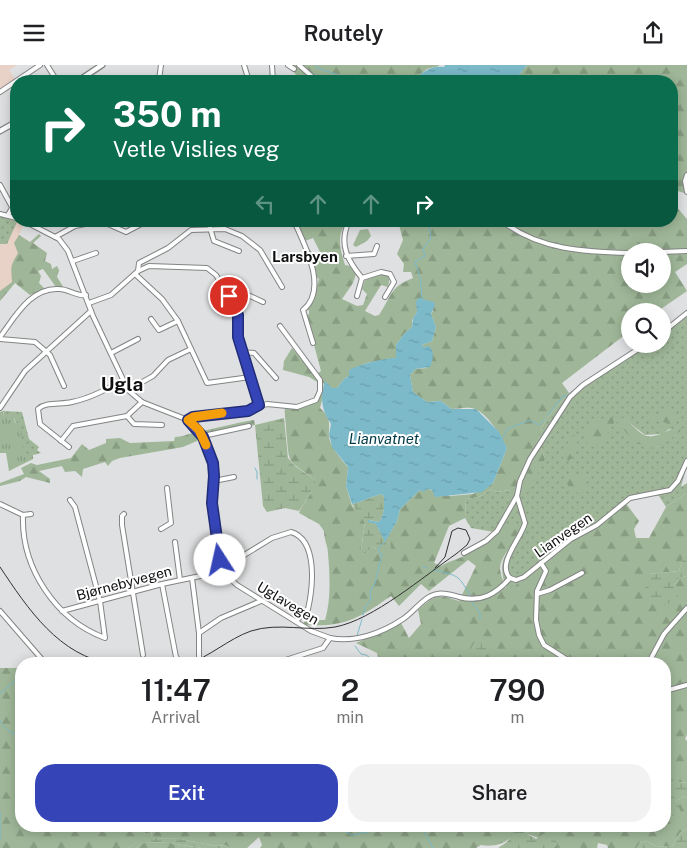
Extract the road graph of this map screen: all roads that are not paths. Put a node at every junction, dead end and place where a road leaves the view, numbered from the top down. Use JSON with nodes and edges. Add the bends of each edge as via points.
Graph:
{"nodes":[{"id":1,"x":40,"y":65,"type":"edge"},
{"id":2,"x":102,"y":65,"type":"edge"},
{"id":3,"x":288,"y":65,"type":"edge"},
{"id":4,"x":299,"y":65,"type":"edge"},
{"id":5,"x":294,"y":69,"type":"dead end"},
{"id":6,"x":25,"y":75,"type":"edge"},
{"id":7,"x":90,"y":75,"type":"edge"},
{"id":8,"x":310,"y":75,"type":"edge"},
{"id":9,"x":687,"y":175,"type":"edge"},
{"id":10,"x":0,"y":185,"type":"edge"},
{"id":11,"x":687,"y":192,"type":"edge"},
{"id":12,"x":10,"y":203,"type":"edge"},
{"id":13,"x":10,"y":211,"type":"edge"},
{"id":14,"x":0,"y":214,"type":"edge"},
{"id":15,"x":8,"y":215,"type":"joint"},
{"id":16,"x":36,"y":227,"type":"edge"},
{"id":17,"x":73,"y":227,"type":"edge"},
{"id":18,"x":115,"y":227,"type":"edge"},
{"id":19,"x":135,"y":227,"type":"edge"},
{"id":20,"x":297,"y":227,"type":"edge"},
{"id":21,"x":347,"y":227,"type":"edge"},
{"id":22,"x":513,"y":227,"type":"edge"},
{"id":23,"x":210,"y":228,"type":"junction"},
{"id":24,"x":56,"y":237,"type":"junction"},
{"id":25,"x":377,"y":247,"type":"dead end"},
{"id":26,"x":239,"y":251,"type":"dead end"},
{"id":27,"x":687,"y":251,"type":"edge"},
{"id":28,"x":621,"y":252,"type":"edge"},
{"id":29,"x":671,"y":252,"type":"edge"},
{"id":30,"x":96,"y":253,"type":"dead end"},
{"id":31,"x":346,"y":256,"type":"junction"},
{"id":32,"x":73,"y":261,"type":"junction"},
{"id":33,"x":136,"y":273,"type":"junction"},
{"id":34,"x":362,"y":279,"type":"junction"},
{"id":35,"x":282,"y":287,"type":"dead end"},
{"id":36,"x":86,"y":295,"type":"junction"},
{"id":37,"x":229,"y":296,"type":"junction"},
{"id":38,"x":357,"y":296,"type":"dead end"},
{"id":39,"x":385,"y":297,"type":"dead end"},
{"id":40,"x":263,"y":302,"type":"dead end"},
{"id":41,"x":89,"y":303,"type":"junction"},
{"id":42,"x":91,"y":311,"type":"junction"},
{"id":43,"x":687,"y":313,"type":"edge"},
{"id":44,"x":151,"y":319,"type":"dead end"},
{"id":45,"x":178,"y":321,"type":"junction"},
{"id":46,"x":671,"y":326,"type":"edge"},
{"id":47,"x":280,"y":327,"type":"dead end"},
{"id":48,"x":0,"y":338,"type":"edge"},
{"id":49,"x":138,"y":339,"type":"dead end"},
{"id":50,"x":313,"y":343,"type":"dead end"},
{"id":51,"x":191,"y":349,"type":"junction"},
{"id":52,"x":242,"y":352,"type":"junction"},
{"id":53,"x":48,"y":353,"type":"junction"},
{"id":54,"x":111,"y":353,"type":"junction"},
{"id":55,"x":632,"y":353,"type":"edge"},
{"id":56,"x":250,"y":377,"type":"junction"},
{"id":57,"x":276,"y":378,"type":"dead end"},
{"id":58,"x":123,"y":379,"type":"junction"},
{"id":59,"x":64,"y":386,"type":"dead end"},
{"id":60,"x":128,"y":390,"type":"junction"},
{"id":61,"x":142,"y":402,"type":"junction"},
{"id":62,"x":259,"y":405,"type":"junction"},
{"id":63,"x":0,"y":407,"type":"edge"},
{"id":64,"x":127,"y":416,"type":"junction"},
{"id":65,"x":188,"y":420,"type":"junction"},
{"id":66,"x":162,"y":425,"type":"dead end"},
{"id":67,"x":248,"y":426,"type":"dead end"},
{"id":68,"x":203,"y":437,"type":"junction"},
{"id":69,"x":61,"y":441,"type":"junction"},
{"id":70,"x":69,"y":447,"type":"dead end"},
{"id":71,"x":687,"y":461,"type":"edge"},
{"id":72,"x":234,"y":477,"type":"dead end"},
{"id":73,"x":214,"y":481,"type":"junction"},
{"id":74,"x":167,"y":488,"type":"dead end"},
{"id":75,"x":517,"y":496,"type":"junction"},
{"id":76,"x":70,"y":500,"type":"dead end"},
{"id":77,"x":0,"y":503,"type":"edge"},
{"id":78,"x":31,"y":514,"type":"dead end"},
{"id":79,"x":124,"y":514,"type":"dead end"},
{"id":80,"x":23,"y":515,"type":"junction"},
{"id":81,"x":161,"y":529,"type":"dead end"},
{"id":82,"x":175,"y":542,"type":"dead end"},
{"id":83,"x":464,"y":553,"type":"dead end"},
{"id":84,"x":541,"y":563,"type":"junction"},
{"id":85,"x":223,"y":568,"type":"junction"},
{"id":86,"x":582,"y":573,"type":"dead end"},
{"id":87,"x":510,"y":578,"type":"junction"},
{"id":88,"x":192,"y":579,"type":"junction"},
{"id":89,"x":180,"y":580,"type":"junction"},
{"id":90,"x":162,"y":584,"type":"junction"},
{"id":91,"x":132,"y":592,"type":"junction"},
{"id":92,"x":536,"y":594,"type":"junction"},
{"id":93,"x":100,"y":601,"type":"junction"},
{"id":94,"x":261,"y":601,"type":"junction"},
{"id":95,"x":687,"y":608,"type":"edge"},
{"id":96,"x":0,"y":611,"type":"edge"},
{"id":97,"x":62,"y":611,"type":"junction"},
{"id":98,"x":2,"y":616,"type":"edge"},
{"id":99,"x":296,"y":621,"type":"junction"},
{"id":100,"x":199,"y":633,"type":"junction"},
{"id":101,"x":330,"y":638,"type":"junction"},
{"id":102,"x":144,"y":655,"type":"dead end"},
{"id":103,"x":40,"y":657,"type":"edge"},
{"id":104,"x":176,"y":657,"type":"edge"},
{"id":105,"x":199,"y":657,"type":"dead end"},
{"id":106,"x":295,"y":657,"type":"edge"},
{"id":107,"x":562,"y":657,"type":"edge"},
{"id":108,"x":652,"y":657,"type":"edge"},
{"id":109,"x":687,"y":685,"type":"edge"},
{"id":110,"x":671,"y":689,"type":"edge"}],
"edges":[{"from":1,"to":6,"type":"street"},
{"from":2,"to":7,"type":"street"},
{"from":3,"to":5,"type":"street"},
{"from":4,"to":8,"type":"street"},
{"from":9,"to":11,"type":"street"},
{"from":10,"to":12,"type":"street"},
{"from":13,"to":15,"type":"street"},
{"from":14,"to":15,"type":"street"},
{"from":16,"to":24,"type":"street","name":"Uglavegen"},
{"from":17,"to":24,"type":"street"},
{"from":18,"to":19,"type":"street","via":[[126,232]]},
{"from":20,"to":50,"type":"street","via":[[314,267],[311,301],[303,309]]},
{"from":21,"to":31,"type":"street","via":[[344,236]]},
{"from":22,"to":28,"type":"street","via":[[531,237],[568,249]]},
{"from":23,"to":26,"type":"street","via":[[214,241]]},
{"from":23,"to":33,"type":"street","via":[[188,231],[169,247],[139,263]]},
{"from":23,"to":35,"type":"street","via":[[229,230],[257,247]]},
{"from":24,"to":32,"type":"street","name":"Uglavegen"},
{"from":25,"to":31,"type":"street","via":[[374,254]]},
{"from":27,"to":29,"type":"street"},
{"from":30,"to":32,"type":"street"},
{"from":31,"to":34,"type":"street"},
{"from":32,"to":36,"type":"street","name":"Uglavegen"},
{"from":33,"to":37,"type":"street","via":[[151,266],[207,269],[216,275]]},
{"from":33,"to":41,"type":"street","via":[[111,295]]},
{"from":33,"to":45,"type":"street"},
{"from":34,"to":38,"type":"street"},
{"from":34,"to":39,"type":"street","via":[[384,272],[392,276],[394,282]]},
{"from":36,"to":41,"type":"street","name":"Uglavegen"},
{"from":36,"to":48,"type":"street","via":[[58,289],[44,291],[29,300]]},
{"from":37,"to":40,"type":"street","via":[[248,295]]},
{"from":37,"to":52,"type":"street","via":[[238,315],[237,332]]},
{"from":41,"to":42,"type":"street","name":"Uglavegen"},
{"from":42,"to":53,"type":"street"},
{"from":42,"to":54,"type":"street","name":"Uglavegen"},
{"from":43,"to":46,"type":"street"},
{"from":44,"to":45,"type":"street","via":[[159,330]]},
{"from":45,"to":51,"type":"street"},
{"from":47,"to":62,"type":"street","via":[[320,380],[318,397],[312,403],[290,408]]},
{"from":48,"to":53,"type":"street","via":[[33,341]]},
{"from":49,"to":54,"type":"street"},
{"from":51,"to":56,"type":"street","via":[[209,384]]},
{"from":51,"to":60,"type":"street","via":[[168,359],[153,376]]},
{"from":52,"to":56,"type":"street"},
{"from":52,"to":57,"type":"street","via":[[254,353]]},
{"from":53,"to":59,"type":"street"},
{"from":53,"to":63,"type":"street","via":[[25,371]]},
{"from":54,"to":58,"type":"street","name":"Uglavegen"},
{"from":55,"to":75,"type":"street","via":[[570,397],[530,459]]},
{"from":56,"to":62,"type":"street"},
{"from":58,"to":60,"type":"street","name":"Uglavegen"},
{"from":58,"to":69,"type":"street","via":[[88,398],[39,407],[36,412],[40,424]]},
{"from":60,"to":61,"type":"street","name":"Uglavegen"},
{"from":61,"to":64,"type":"street"},
{"from":61,"to":65,"type":"street","name":"Uglavegen"},
{"from":62,"to":65,"type":"street","via":[[248,411]]},
{"from":64,"to":66,"type":"street","via":[[134,423]]},
{"from":64,"to":69,"type":"street","via":[[73,426]]},
{"from":65,"to":68,"type":"street","name":"Uglavegen"},
{"from":67,"to":68,"type":"street"},
{"from":68,"to":73,"type":"street","name":"Uglavegen","via":[[213,463]]},
{"from":69,"to":70,"type":"street"},
{"from":71,"to":84,"type":"street","name":"Lianvegen","via":[[670,490],[630,498]]},
{"from":72,"to":73,"type":"street"},
{"from":73,"to":85,"type":"street","name":"Uglavegen","via":[[212,503]]},
{"from":74,"to":81,"type":"street","via":[[171,523]]},
{"from":75,"to":83,"type":"street","via":[[495,534]]},
{"from":75,"to":87,"type":"street","via":[[524,523],[506,563],[505,571]]},
{"from":76,"to":93,"type":"street","via":[[75,507]]},
{"from":77,"to":80,"type":"street"},
{"from":78,"to":80,"type":"street"},
{"from":79,"to":91,"type":"street","via":[[122,525]]},
{"from":80,"to":97,"type":"street","via":[[31,567]]},
{"from":82,"to":89,"type":"street"},
{"from":84,"to":87,"type":"street","name":"Lianvegen","via":[[522,578]]},
{"from":84,"to":92,"type":"street","via":[[546,573]]},
{"from":85,"to":88,"type":"street","name":"Bjørnebyvegen"},
{"from":85,"to":94,"type":"street","name":"Uglavegen","via":[[232,581]]},
{"from":85,"to":99,"type":"street","name":"Bjørnebyvegen","via":[[280,534],[291,532],[301,537],[311,556],[309,604],[308,611]]},
{"from":86,"to":92,"type":"street"},
{"from":87,"to":101,"type":"street","name":"Lianvegen","via":[[489,596],[467,599],[436,594],[403,619],[364,637],[350,641]]},
{"from":88,"to":89,"type":"street","name":"Bjørnebyvegen"},
{"from":88,"to":100,"type":"street","name":"Bjørnebyvegen"},
{"from":89,"to":90,"type":"street","name":"Bjørnebyvegen"},
{"from":90,"to":91,"type":"street","name":"Bjørnebyvegen"},
{"from":90,"to":104,"type":"street"},
{"from":91,"to":93,"type":"street","name":"Bjørnebyvegen"},
{"from":91,"to":102,"type":"street"},
{"from":92,"to":107,"type":"street","via":[[536,620],[542,642]]},
{"from":93,"to":97,"type":"street","name":"Bjørnebyvegen"},
{"from":93,"to":97,"type":"street","via":[[106,638],[81,627]]},
{"from":94,"to":99,"type":"street","name":"Uglavegen"},
{"from":94,"to":100,"type":"street"},
{"from":95,"to":108,"type":"street","via":[[664,634]]},
{"from":96,"to":98,"type":"street"},
{"from":98,"to":103,"type":"street"},
{"from":99,"to":101,"type":"street","name":"Uglavegen"},
{"from":100,"to":105,"type":"street","name":"Bjørnebyvegen"},
{"from":101,"to":106,"type":"street","name":"Uglavegen","via":[[323,648]]},
{"from":109,"to":110,"type":"street"}]}
